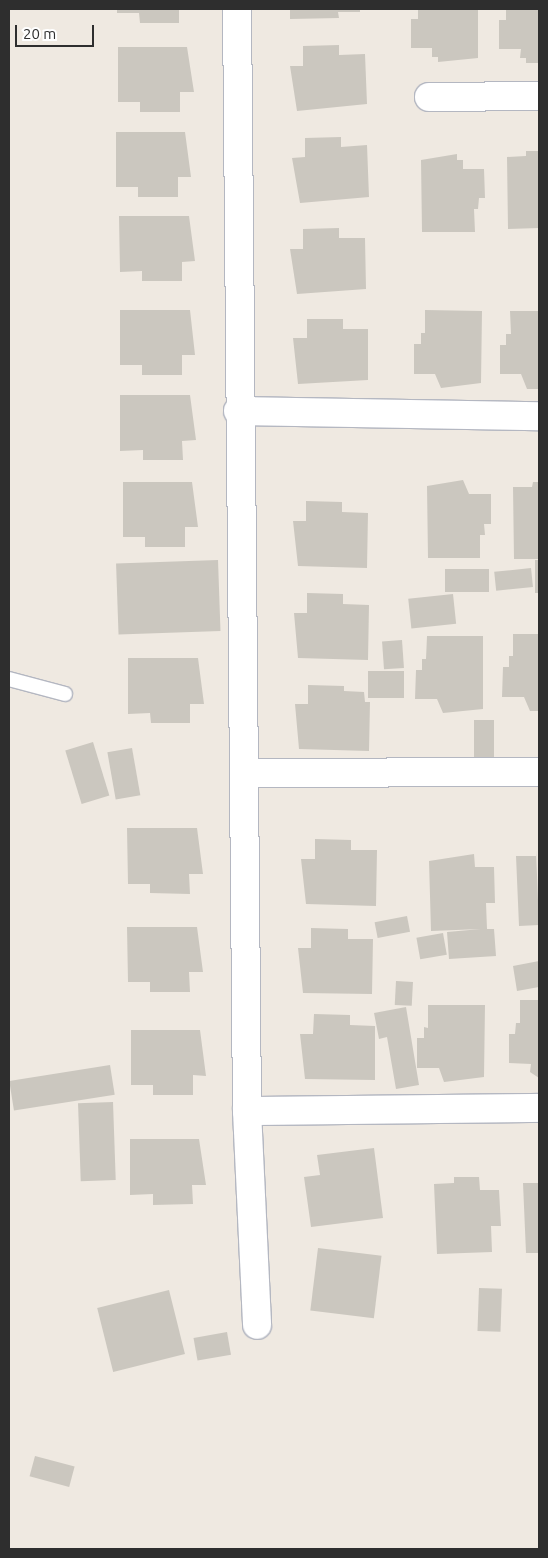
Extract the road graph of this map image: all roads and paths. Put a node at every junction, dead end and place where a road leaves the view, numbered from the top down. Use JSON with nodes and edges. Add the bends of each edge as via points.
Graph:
{"nodes":[{"id":1,"x":237,"y":9,"type":"edge"},
{"id":2,"x":539,"y":96,"type":"edge"},
{"id":3,"x":429,"y":97,"type":"dead end"},
{"id":4,"x":238,"y":411,"type":"junction"},
{"id":5,"x":539,"y":416,"type":"edge"},
{"id":6,"x":9,"y":679,"type":"edge"},
{"id":7,"x":65,"y":694,"type":"dead end"},
{"id":8,"x":539,"y":772,"type":"edge"},
{"id":9,"x":246,"y":773,"type":"junction"},
{"id":10,"x":539,"y":1108,"type":"edge"},
{"id":11,"x":247,"y":1111,"type":"junction"},
{"id":12,"x":257,"y":1325,"type":"dead end"}],
"edges":[{"from":1,"to":4,"type":"street"},
{"from":2,"to":3,"type":"street"},
{"from":4,"to":5,"type":"street"},
{"from":4,"to":9,"type":"street"},
{"from":6,"to":7,"type":"lane"},
{"from":8,"to":9,"type":"street"},
{"from":9,"to":11,"type":"street"},
{"from":10,"to":11,"type":"street"},
{"from":11,"to":12,"type":"street"}]}
